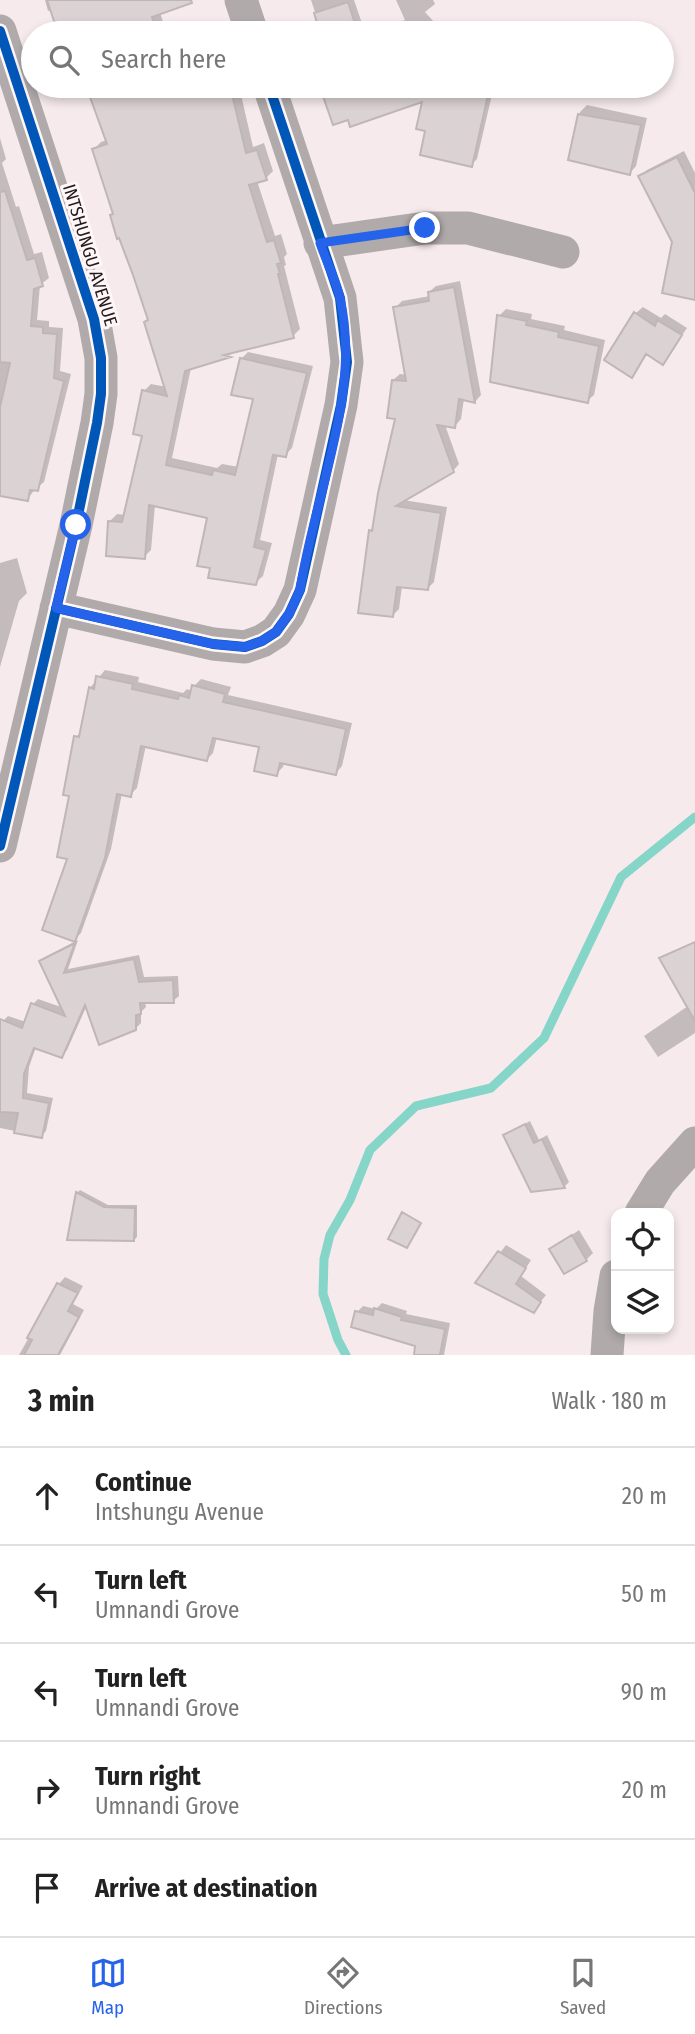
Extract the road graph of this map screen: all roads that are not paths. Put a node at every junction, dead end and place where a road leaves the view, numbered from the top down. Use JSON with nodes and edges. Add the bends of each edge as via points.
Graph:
{"nodes":[{"id":1,"x":241,"y":0,"type":"edge"},
{"id":2,"x":248,"y":21,"type":"edge"},
{"id":3,"x":2,"y":43,"type":"edge"},
{"id":4,"x":273,"y":98,"type":"edge"},
{"id":5,"x":320,"y":243,"type":"junction"},
{"id":6,"x":563,"y":252,"type":"dead end"},
{"id":7,"x":56,"y":608,"type":"junction"},
{"id":8,"x":0,"y":846,"type":"edge"},
{"id":9,"x":695,"y":1143,"type":"edge"},
{"id":10,"x":644,"y":1208,"type":"edge"},
{"id":11,"x":611,"y":1305,"type":"edge"},
{"id":12,"x":607,"y":1355,"type":"edge"}],
"edges":[{"from":1,"to":2,"type":"street"},
{"from":3,"to":7,"type":"street","name":"INTSHUNGU AVENUE","via":[[94,319],[101,358],[97,423]]},
{"from":4,"to":5,"type":"street"},
{"from":5,"to":6,"type":"street","via":[[425,228],[467,228]]},
{"from":5,"to":7,"type":"street","via":[[340,298],[346,362],[341,405],[300,590],[276,632],[245,647],[213,644]]},
{"from":7,"to":8,"type":"street","name":"INTSHUNGU AVENUE"},
{"from":9,"to":10,"type":"street"},
{"from":11,"to":12,"type":"street"}]}
